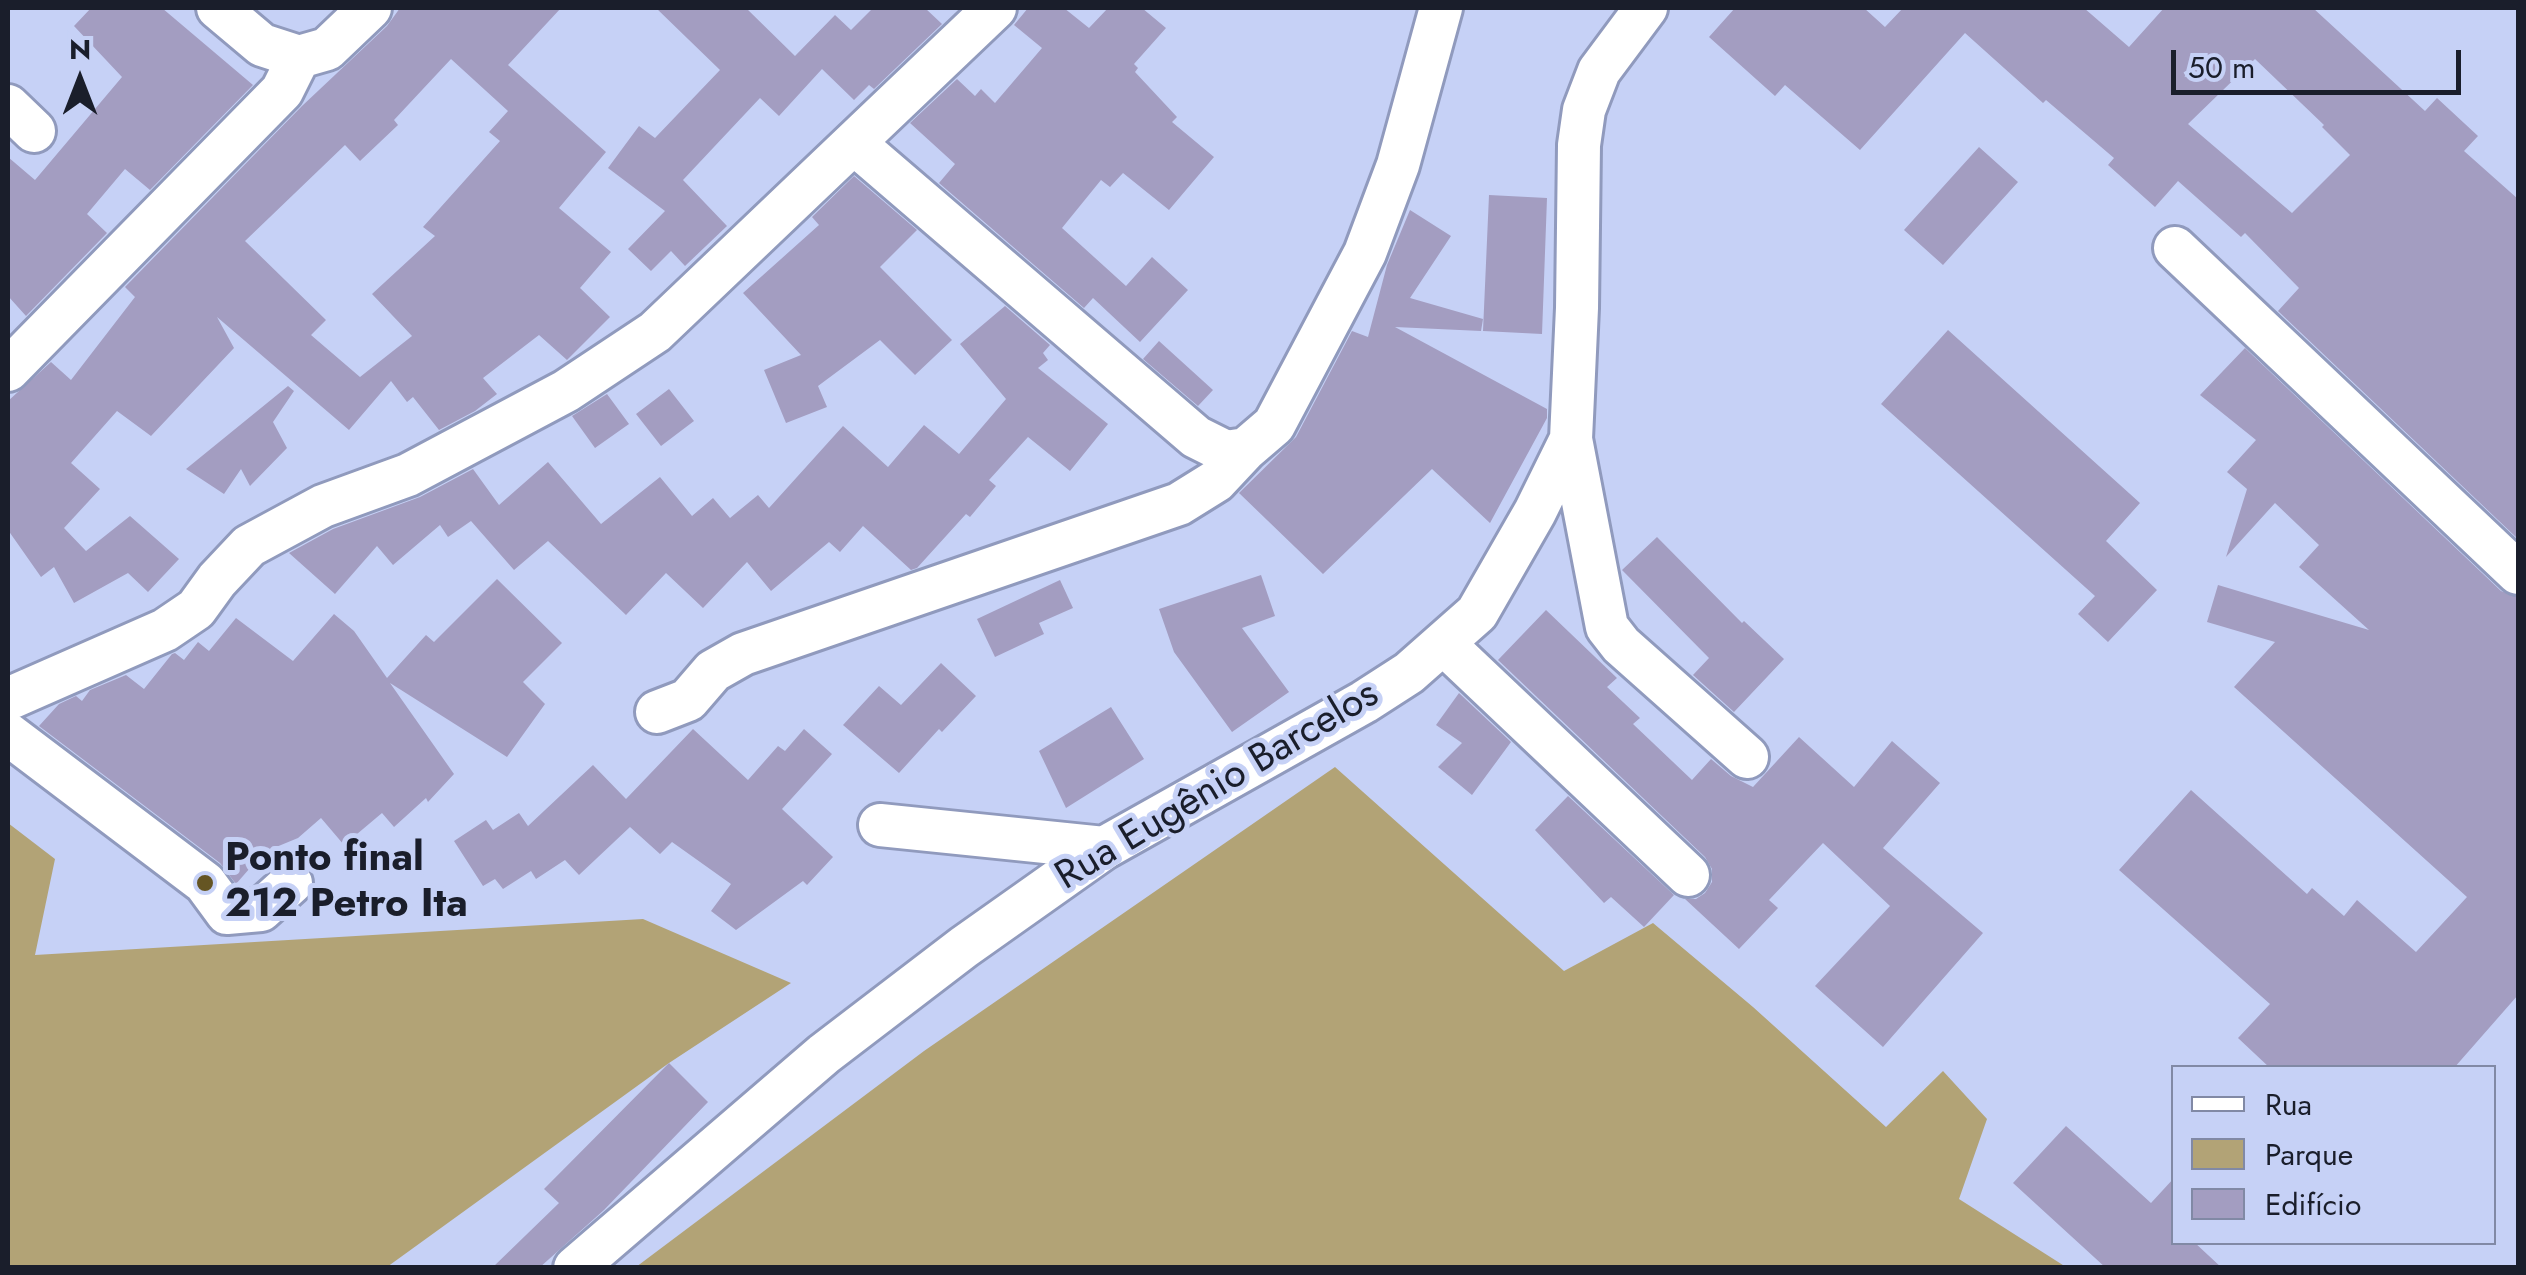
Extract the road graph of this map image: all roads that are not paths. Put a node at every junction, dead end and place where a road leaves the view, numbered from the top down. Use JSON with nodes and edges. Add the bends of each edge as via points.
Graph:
{"nodes":[{"id":1,"x":218,"y":8,"type":"edge"},
{"id":2,"x":370,"y":8,"type":"edge"},
{"id":3,"x":995,"y":8,"type":"edge"},
{"id":4,"x":1442,"y":8,"type":"edge"},
{"id":5,"x":1646,"y":8,"type":"edge"},
{"id":6,"x":299,"y":56,"type":"junction"},
{"id":7,"x":854,"y":144,"type":"junction"},
{"id":8,"x":2174,"y":248,"type":"dead end"},
{"id":9,"x":8,"y":370,"type":"edge"},
{"id":10,"x":1570,"y":439,"type":"junction"},
{"id":11,"x":1246,"y":449,"type":"junction"},
{"id":12,"x":2518,"y":572,"type":"edge"},
{"id":13,"x":1444,"y":644,"type":"junction"},
{"id":14,"x":8,"y":698,"type":"edge"},
{"id":15,"x":657,"y":712,"type":"dead end"},
{"id":16,"x":8,"y":734,"type":"edge"},
{"id":17,"x":1748,"y":757,"type":"dead end"},
{"id":18,"x":880,"y":825,"type":"dead end"},
{"id":19,"x":1104,"y":848,"type":"junction"},
{"id":20,"x":1688,"y":875,"type":"dead end"},
{"id":21,"x":290,"y":883,"type":"dead end"},
{"id":22,"x":576,"y":1268,"type":"edge"}],
"edges":[{"from":1,"to":6,"type":"street","via":[[262,45]]},
{"from":2,"to":6,"type":"street","via":[[328,49]]},
{"from":3,"to":7,"type":"street"},
{"from":4,"to":11,"type":"street","via":[[1398,165],[1365,253],[1274,424]]},
{"from":5,"to":10,"type":"street","name":"Rua Eugênio Barcelos","via":[[1598,71],[1584,110]]},
{"from":6,"to":9,"type":"street","via":[[282,91]]},
{"from":7,"to":11,"type":"street","via":[[1196,438],[1226,452]]},
{"from":7,"to":14,"type":"street","via":[[655,332],[566,391],[408,475],[323,506],[250,546],[196,609],[165,630]]},
{"from":8,"to":12,"type":"street"},
{"from":10,"to":13,"type":"street","name":"Rua Eugênio Barcelos","via":[[1477,613]]},
{"from":10,"to":17,"type":"street","via":[[1608,627]]},
{"from":11,"to":15,"type":"street","via":[[1216,481],[1178,504],[743,654],[688,700]]},
{"from":13,"to":19,"type":"street","name":"Rua Eugênio Barcelos","via":[[1364,702]]},
{"from":13,"to":20,"type":"street"},
{"from":16,"to":21,"type":"street","via":[[205,883],[227,912],[261,910]]},
{"from":18,"to":19,"type":"street"},
{"from":19,"to":22,"type":"street","name":"Rua Eugênio Barcelos","via":[[824,1054]]}]}
